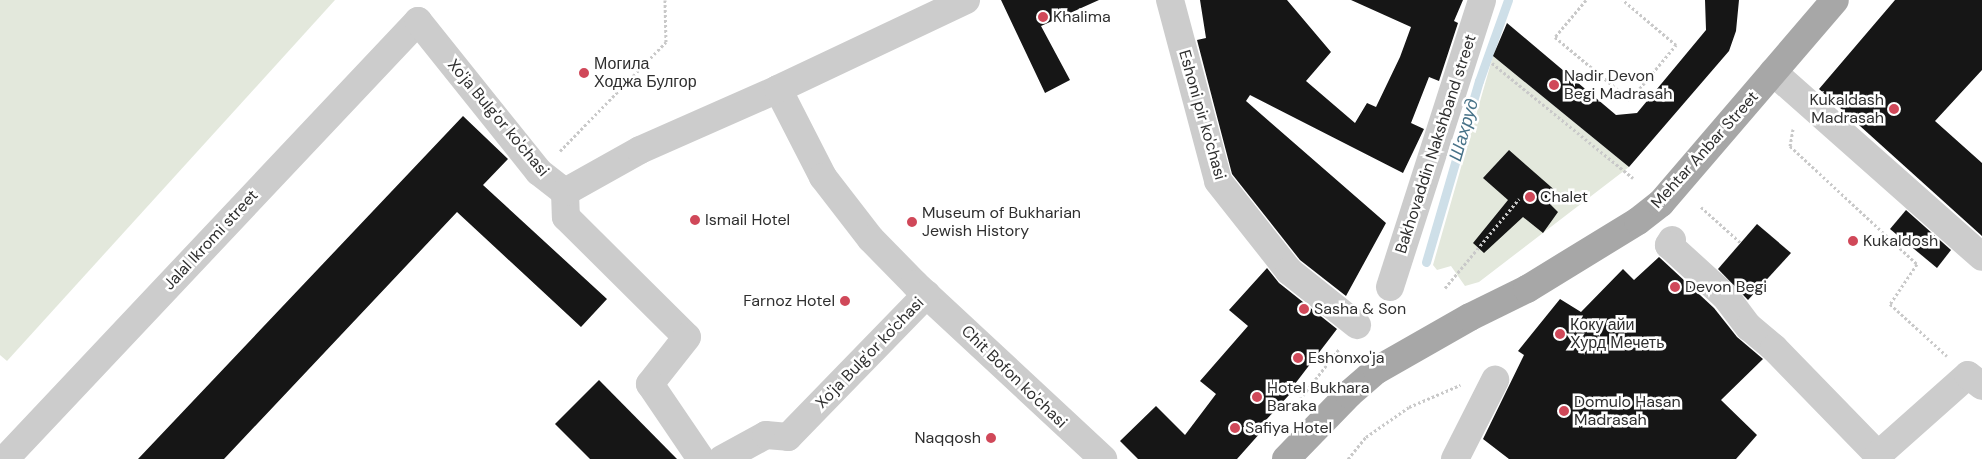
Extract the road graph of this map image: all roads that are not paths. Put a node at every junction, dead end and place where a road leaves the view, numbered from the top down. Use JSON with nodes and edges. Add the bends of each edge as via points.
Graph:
{"nodes":[{"id":1,"x":966,"y":0,"type":"edge"},
{"id":2,"x":1170,"y":0,"type":"edge"},
{"id":3,"x":1482,"y":0,"type":"edge"},
{"id":4,"x":1835,"y":0,"type":"edge"},
{"id":5,"x":418,"y":21,"type":"joint"},
{"id":6,"x":1773,"y":72,"type":"junction"},
{"id":7,"x":778,"y":89,"type":"junction"},
{"id":8,"x":565,"y":192,"type":"junction"},
{"id":9,"x":1672,"y":240,"type":"dead end"},
{"id":10,"x":1982,"y":257,"type":"edge"},
{"id":11,"x":1390,"y":287,"type":"dead end"},
{"id":12,"x":927,"y":294,"type":"junction"},
{"id":13,"x":1357,"y":325,"type":"road end"},
{"id":14,"x":1495,"y":380,"type":"dead end"},
{"id":15,"x":1975,"y":380,"type":"edge"},
{"id":16,"x":1480,"y":409,"type":"junction"},
{"id":17,"x":5,"y":459,"type":"edge"},
{"id":18,"x":701,"y":459,"type":"edge"},
{"id":19,"x":722,"y":459,"type":"edge"},
{"id":20,"x":1103,"y":459,"type":"edge"},
{"id":21,"x":1286,"y":459,"type":"edge"},
{"id":22,"x":1436,"y":459,"type":"edge"},
{"id":23,"x":1456,"y":459,"type":"edge"}],
"edges":[{"from":1,"to":7,"type":"street"},
{"from":2,"to":13,"type":"street","name":"Eshoni pir ko'chasi","via":[[1218,181],[1288,271]]},
{"from":3,"to":11,"type":"street","name":"Bakhovaddin Nakshband street"},
{"from":4,"to":6,"type":"main road","name":"Mehtar Anbar Street"},
{"from":5,"to":8,"type":"street","name":"Xo'ja Bulg'or ko'chasi","via":[[540,172]]},
{"from":5,"to":17,"type":"street","name":"Jalal Ikromi street"},
{"from":6,"to":10,"type":"street"},
{"from":6,"to":21,"type":"main road","name":"Mehtar Anbar Street","via":[[1661,203],[1638,222],[1527,289],[1377,370]]},
{"from":7,"to":8,"type":"street","via":[[640,150]]},
{"from":7,"to":12,"type":"street","name":"Xo'ja Bulg'or ko'chasi","via":[[823,177],[871,239]]},
{"from":8,"to":18,"type":"street","via":[[566,217],[687,337],[650,384]]},
{"from":9,"to":15,"type":"street","via":[[1669,245],[1726,297],[1749,327],[1774,348],[1878,455]]},
{"from":12,"to":19,"type":"street","name":"Xo'ja Bulg'or ko'chasi","via":[[788,437],[766,435]]},
{"from":12,"to":20,"type":"street","name":"Chit Bofon ko'chasi"},
{"from":14,"to":16,"type":"street"},
{"from":16,"to":22,"type":"street"},
{"from":16,"to":23,"type":"street"}]}
